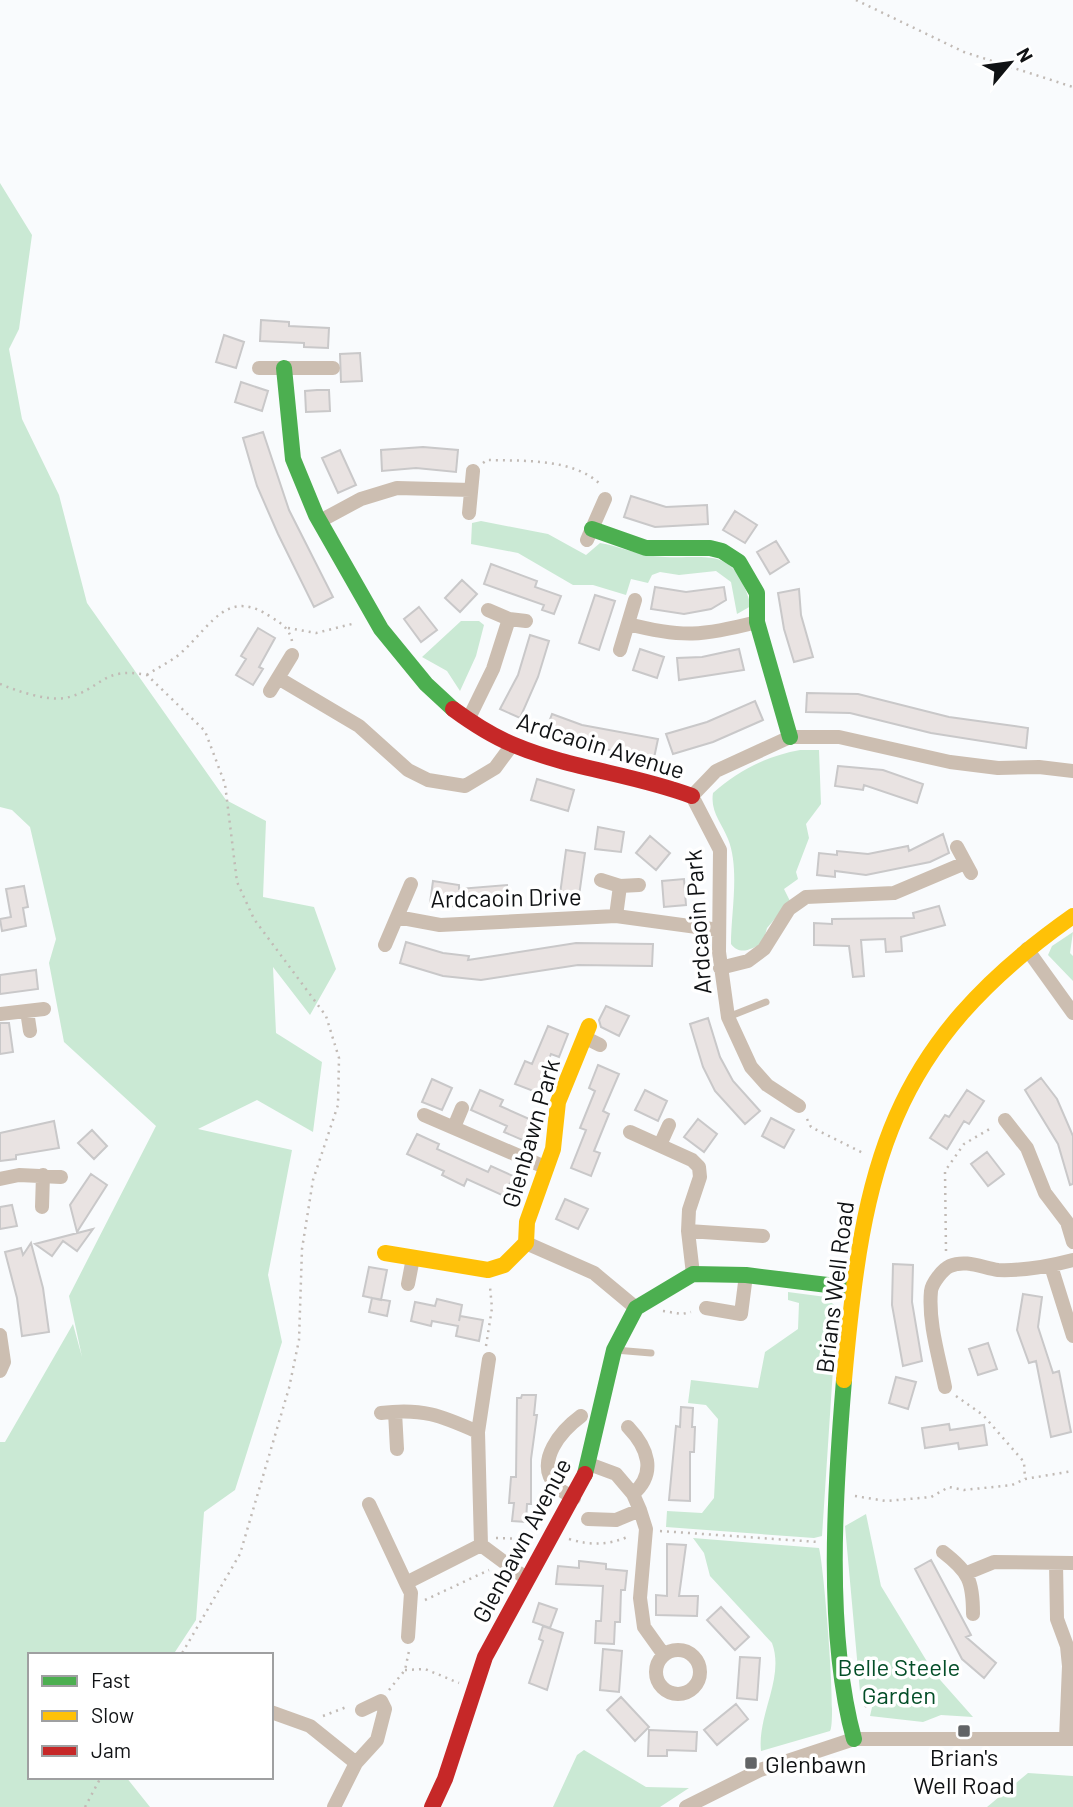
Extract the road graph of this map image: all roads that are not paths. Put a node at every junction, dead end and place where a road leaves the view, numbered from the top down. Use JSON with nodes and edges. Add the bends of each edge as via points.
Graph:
{"nodes":[{"id":1,"x":258,"y":368,"type":"dead end"},
{"id":2,"x":284,"y":368,"type":"junction"},
{"id":3,"x":333,"y":368,"type":"dead end"},
{"id":4,"x":472,"y":471,"type":"road end"},
{"id":5,"x":471,"y":490,"type":"junction"},
{"id":6,"x":605,"y":499,"type":"road end"},
{"id":7,"x":469,"y":513,"type":"dead end"},
{"id":8,"x":320,"y":522,"type":"junction"},
{"id":9,"x":590,"y":534,"type":"joint"},
{"id":10,"x":635,"y":600,"type":"dead end"},
{"id":11,"x":488,"y":610,"type":"dead end"},
{"id":12,"x":509,"y":619,"type":"junction"},
{"id":13,"x":526,"y":621,"type":"dead end"},
{"id":14,"x":757,"y":622,"type":"junction"},
{"id":15,"x":628,"y":624,"type":"junction"},
{"id":16,"x":620,"y":650,"type":"dead end"},
{"id":17,"x":292,"y":655,"type":"road end"},
{"id":18,"x":278,"y":678,"type":"junction"},
{"id":19,"x":270,"y":691,"type":"dead end"},
{"id":20,"x":468,"y":720,"type":"junction"},
{"id":21,"x":790,"y":737,"type":"junction"},
{"id":22,"x":512,"y":745,"type":"junction"},
{"id":23,"x":1073,"y":771,"type":"edge"},
{"id":24,"x":692,"y":796,"type":"junction"},
{"id":25,"x":957,"y":847,"type":"dead end"},
{"id":26,"x":601,"y":880,"type":"dead end"},
{"id":27,"x":411,"y":884,"type":"dead end"},
{"id":28,"x":639,"y":885,"type":"dead end"},
{"id":29,"x":620,"y":886,"type":"junction"},
{"id":30,"x":616,"y":916,"type":"junction"},
{"id":31,"x":1073,"y":916,"type":"edge"},
{"id":32,"x":397,"y":917,"type":"junction"},
{"id":33,"x":719,"y":930,"type":"junction"},
{"id":34,"x":385,"y":945,"type":"dead end"},
{"id":35,"x":1027,"y":948,"type":"junction"},
{"id":36,"x":720,"y":968,"type":"junction"},
{"id":37,"x":766,"y":1002,"type":"dead end"},
{"id":38,"x":44,"y":1009,"type":"dead end"},
{"id":39,"x":27,"y":1011,"type":"junction"},
{"id":40,"x":1073,"y":1013,"type":"edge"},
{"id":41,"x":0,"y":1014,"type":"edge"},
{"id":42,"x":728,"y":1017,"type":"junction"},
{"id":43,"x":30,"y":1031,"type":"dead end"},
{"id":44,"x":587,"y":1032,"type":"joint"},
{"id":45,"x":600,"y":1045,"type":"dead end"},
{"id":46,"x":799,"y":1107,"type":"road end"},
{"id":47,"x":462,"y":1108,"type":"dead end"},
{"id":48,"x":424,"y":1115,"type":"dead end"},
{"id":49,"x":1005,"y":1120,"type":"road end"},
{"id":50,"x":669,"y":1125,"type":"dead end"},
{"id":51,"x":454,"y":1127,"type":"junction"},
{"id":52,"x":629,"y":1132,"type":"dead end"},
{"id":53,"x":660,"y":1145,"type":"junction"},
{"id":54,"x":547,"y":1167,"type":"junction"},
{"id":55,"x":43,"y":1175,"type":"junction"},
{"id":56,"x":61,"y":1177,"type":"dead end"},
{"id":57,"x":0,"y":1179,"type":"edge"},
{"id":58,"x":42,"y":1207,"type":"dead end"},
{"id":59,"x":688,"y":1231,"type":"junction"},
{"id":60,"x":763,"y":1236,"type":"dead end"},
{"id":61,"x":526,"y":1242,"type":"junction"},
{"id":62,"x":1073,"y":1242,"type":"edge"},
{"id":63,"x":385,"y":1253,"type":"dead end"},
{"id":64,"x":413,"y":1258,"type":"junction"},
{"id":65,"x":1073,"y":1260,"type":"edge"},
{"id":66,"x":1051,"y":1266,"type":"junction"},
{"id":67,"x":693,"y":1274,"type":"junction"},
{"id":68,"x":746,"y":1275,"type":"junction"},
{"id":69,"x":408,"y":1284,"type":"dead end"},
{"id":70,"x":852,"y":1288,"type":"junction"},
{"id":71,"x":636,"y":1308,"type":"junction"},
{"id":72,"x":706,"y":1308,"type":"road end"},
{"id":73,"x":0,"y":1335,"type":"edge"},
{"id":74,"x":1073,"y":1336,"type":"edge"},
{"id":75,"x":614,"y":1350,"type":"junction"},
{"id":76,"x":651,"y":1353,"type":"dead end"},
{"id":77,"x":489,"y":1359,"type":"road end"},
{"id":78,"x":0,"y":1371,"type":"edge"},
{"id":79,"x":944,"y":1387,"type":"road end"},
{"id":80,"x":581,"y":1416,"type":"dead end"},
{"id":81,"x":628,"y":1427,"type":"dead end"},
{"id":82,"x":478,"y":1432,"type":"junction"},
{"id":83,"x":397,"y":1449,"type":"dead end"},
{"id":84,"x":589,"y":1464,"type":"junction"},
{"id":85,"x":633,"y":1494,"type":"junction"},
{"id":86,"x":574,"y":1498,"type":"junction"},
{"id":87,"x":369,"y":1504,"type":"dead end"},
{"id":88,"x":640,"y":1510,"type":"junction"},
{"id":89,"x":588,"y":1519,"type":"dead end"},
{"id":90,"x":481,"y":1545,"type":"junction"},
{"id":91,"x":943,"y":1552,"type":"dead end"},
{"id":92,"x":1056,"y":1563,"type":"junction"},
{"id":93,"x":1073,"y":1563,"type":"edge"},
{"id":94,"x":967,"y":1573,"type":"junction"},
{"id":95,"x":527,"y":1579,"type":"junction"},
{"id":96,"x":406,"y":1583,"type":"junction"},
{"id":97,"x":972,"y":1614,"type":"dead end"},
{"id":98,"x":408,"y":1637,"type":"road end"},
{"id":99,"x":664,"y":1656,"type":"dead end"},
{"id":100,"x":362,"y":1710,"type":"road end"},
{"id":101,"x":274,"y":1713,"type":"edge"},
{"id":102,"x":854,"y":1739,"type":"junction"},
{"id":103,"x":1069,"y":1739,"type":"edge"},
{"id":104,"x":356,"y":1763,"type":"junction"},
{"id":105,"x":336,"y":1806,"type":"edge"},
{"id":106,"x":432,"y":1807,"type":"edge"},
{"id":107,"x":686,"y":1807,"type":"edge"}],
"edges":[{"from":1,"to":2,"type":"street"},
{"from":2,"to":3,"type":"street"},
{"from":2,"to":8,"type":"street","name":"Ardcaoin Avenue","via":[[291,449]]},
{"from":4,"to":5,"type":"street"},
{"from":5,"to":7,"type":"street"},
{"from":5,"to":8,"type":"street","via":[[397,488],[361,499]]},
{"from":6,"to":9,"type":"street"},
{"from":8,"to":20,"type":"street","name":"Ardcaoin Avenue","via":[[372,618],[424,682]]},
{"from":9,"to":14,"type":"street","via":[[646,548],[722,551],[748,573],[757,593]]},
{"from":10,"to":15,"type":"street"},
{"from":11,"to":12,"type":"street"},
{"from":12,"to":13,"type":"street"},
{"from":12,"to":20,"type":"street","via":[[493,669]]},
{"from":14,"to":15,"type":"street","via":[[708,635],[663,634]]},
{"from":14,"to":21,"type":"street"},
{"from":15,"to":16,"type":"street"},
{"from":17,"to":18,"type":"street"},
{"from":18,"to":19,"type":"street"},
{"from":18,"to":22,"type":"street","via":[[359,726],[408,770],[428,780],[465,786],[495,768]]},
{"from":20,"to":22,"type":"street","name":"Ardcaoin Avenue"},
{"from":21,"to":23,"type":"street","name":"Ardcaoin Avenue","via":[[839,737],[998,768]]},
{"from":21,"to":24,"type":"street","name":"Ardcaoin Avenue","via":[[716,771]]},
{"from":22,"to":24,"type":"street","name":"Ardcaoin Avenue","via":[[563,762],[662,782]]},
{"from":24,"to":33,"type":"street","name":"Ardcaoin Park","via":[[720,850]]},
{"from":25,"to":36,"type":"street","via":[[968,868],[894,893],[806,897],[789,909],[764,949],[748,961]]},
{"from":26,"to":29,"type":"street","name":"Ardcaoin Drive"},
{"from":27,"to":32,"type":"street"},
{"from":28,"to":29,"type":"street","name":"Ardcaoin Drive"},
{"from":29,"to":30,"type":"street","name":"Ardcaoin Drive"},
{"from":30,"to":32,"type":"street","name":"Ardcaoin Drive","via":[[440,925]]},
{"from":30,"to":33,"type":"street","name":"Ardcaoin Drive"},
{"from":31,"to":35,"type":"street","name":"Brians Well Road"},
{"from":32,"to":34,"type":"street"},
{"from":33,"to":36,"type":"street","name":"Ardcaoin Park"},
{"from":35,"to":40,"type":"street"},
{"from":35,"to":70,"type":"street","name":"Brians Well Road","via":[[963,1010],[933,1048],[892,1123],[863,1212]]},
{"from":36,"to":42,"type":"street","name":"Ardcaoin Park"},
{"from":37,"to":42,"type":"lane"},
{"from":38,"to":39,"type":"street"},
{"from":39,"to":41,"type":"street"},
{"from":39,"to":43,"type":"street"},
{"from":42,"to":46,"type":"street","name":"Ardcaoin Park","via":[[751,1066],[767,1085]]},
{"from":44,"to":45,"type":"street","name":"Glenbawn Park"},
{"from":44,"to":54,"type":"street","name":"Glenbawn Park","via":[[558,1102],[554,1149]]},
{"from":47,"to":51,"type":"street"},
{"from":48,"to":51,"type":"street"},
{"from":49,"to":62,"type":"street","via":[[1027,1148],[1045,1194],[1067,1222]]},
{"from":50,"to":53,"type":"street"},
{"from":51,"to":54,"type":"street"},
{"from":52,"to":53,"type":"street"},
{"from":53,"to":59,"type":"street","via":[[699,1167]]},
{"from":54,"to":61,"type":"street","name":"Glenbawn Park","via":[[527,1222]]},
{"from":55,"to":56,"type":"street"},
{"from":55,"to":57,"type":"street"},
{"from":55,"to":58,"type":"street"},
{"from":59,"to":60,"type":"street"},
{"from":59,"to":67,"type":"street"},
{"from":61,"to":64,"type":"street","name":"Glenbawn Park","via":[[504,1265],[488,1270]]},
{"from":61,"to":71,"type":"street","name":"Glenbawn Park","via":[[594,1273]]},
{"from":63,"to":64,"type":"street"},
{"from":64,"to":69,"type":"street"},
{"from":65,"to":66,"type":"street"},
{"from":66,"to":74,"type":"street"},
{"from":66,"to":79,"type":"street","via":[[951,1266],[931,1288]]},
{"from":67,"to":68,"type":"street","name":"Glenbawn Avenue"},
{"from":67,"to":71,"type":"street","name":"Glenbawn Avenue"},
{"from":68,"to":70,"type":"street","name":"Glenbawn Avenue"},
{"from":68,"to":72,"type":"street","via":[[741,1314]]},
{"from":70,"to":102,"type":"street","name":"Brians Well Road","via":[[835,1473],[835,1544],[842,1670]]},
{"from":71,"to":75,"type":"street","name":"Glenbawn Avenue"},
{"from":73,"to":78,"type":"street","via":[[4,1362]]},
{"from":75,"to":76,"type":"lane"},
{"from":75,"to":84,"type":"street","name":"Glenbawn Avenue"},
{"from":77,"to":82,"type":"street"},
{"from":80,"to":86,"type":"street","via":[[554,1443],[550,1458],[550,1476],[556,1486]]},
{"from":81,"to":85,"type":"street","via":[[647,1455],[645,1484]]},
{"from":82,"to":83,"type":"street","via":[[435,1413],[388,1413]]},
{"from":82,"to":90,"type":"street"},
{"from":84,"to":85,"type":"street","via":[[616,1474]]},
{"from":84,"to":86,"type":"street","name":"Glenbawn Avenue"},
{"from":85,"to":88,"type":"street"},
{"from":86,"to":95,"type":"street","name":"Glenbawn Avenue"},
{"from":87,"to":96,"type":"street"},
{"from":88,"to":89,"type":"street","via":[[616,1520]]},
{"from":88,"to":99,"type":"street","via":[[646,1530],[640,1598],[644,1627]]},
{"from":90,"to":95,"type":"street"},
{"from":90,"to":96,"type":"street"},
{"from":91,"to":94,"type":"street"},
{"from":92,"to":93,"type":"street"},
{"from":92,"to":94,"type":"street","via":[[994,1562]]},
{"from":92,"to":103,"type":"street","via":[[1057,1619],[1069,1666]]},
{"from":94,"to":97,"type":"street","via":[[973,1593]]},
{"from":95,"to":106,"type":"street","name":"Glenbawn Avenue","via":[[485,1657]]},
{"from":96,"to":98,"type":"street","via":[[411,1593]]},
{"from":100,"to":104,"type":"street","via":[[381,1701],[385,1709],[377,1740]]},
{"from":101,"to":104,"type":"street","via":[[310,1726]]},
{"from":102,"to":103,"type":"street"},
{"from":102,"to":107,"type":"street","via":[[760,1770]]},
{"from":104,"to":105,"type":"street"}]}
